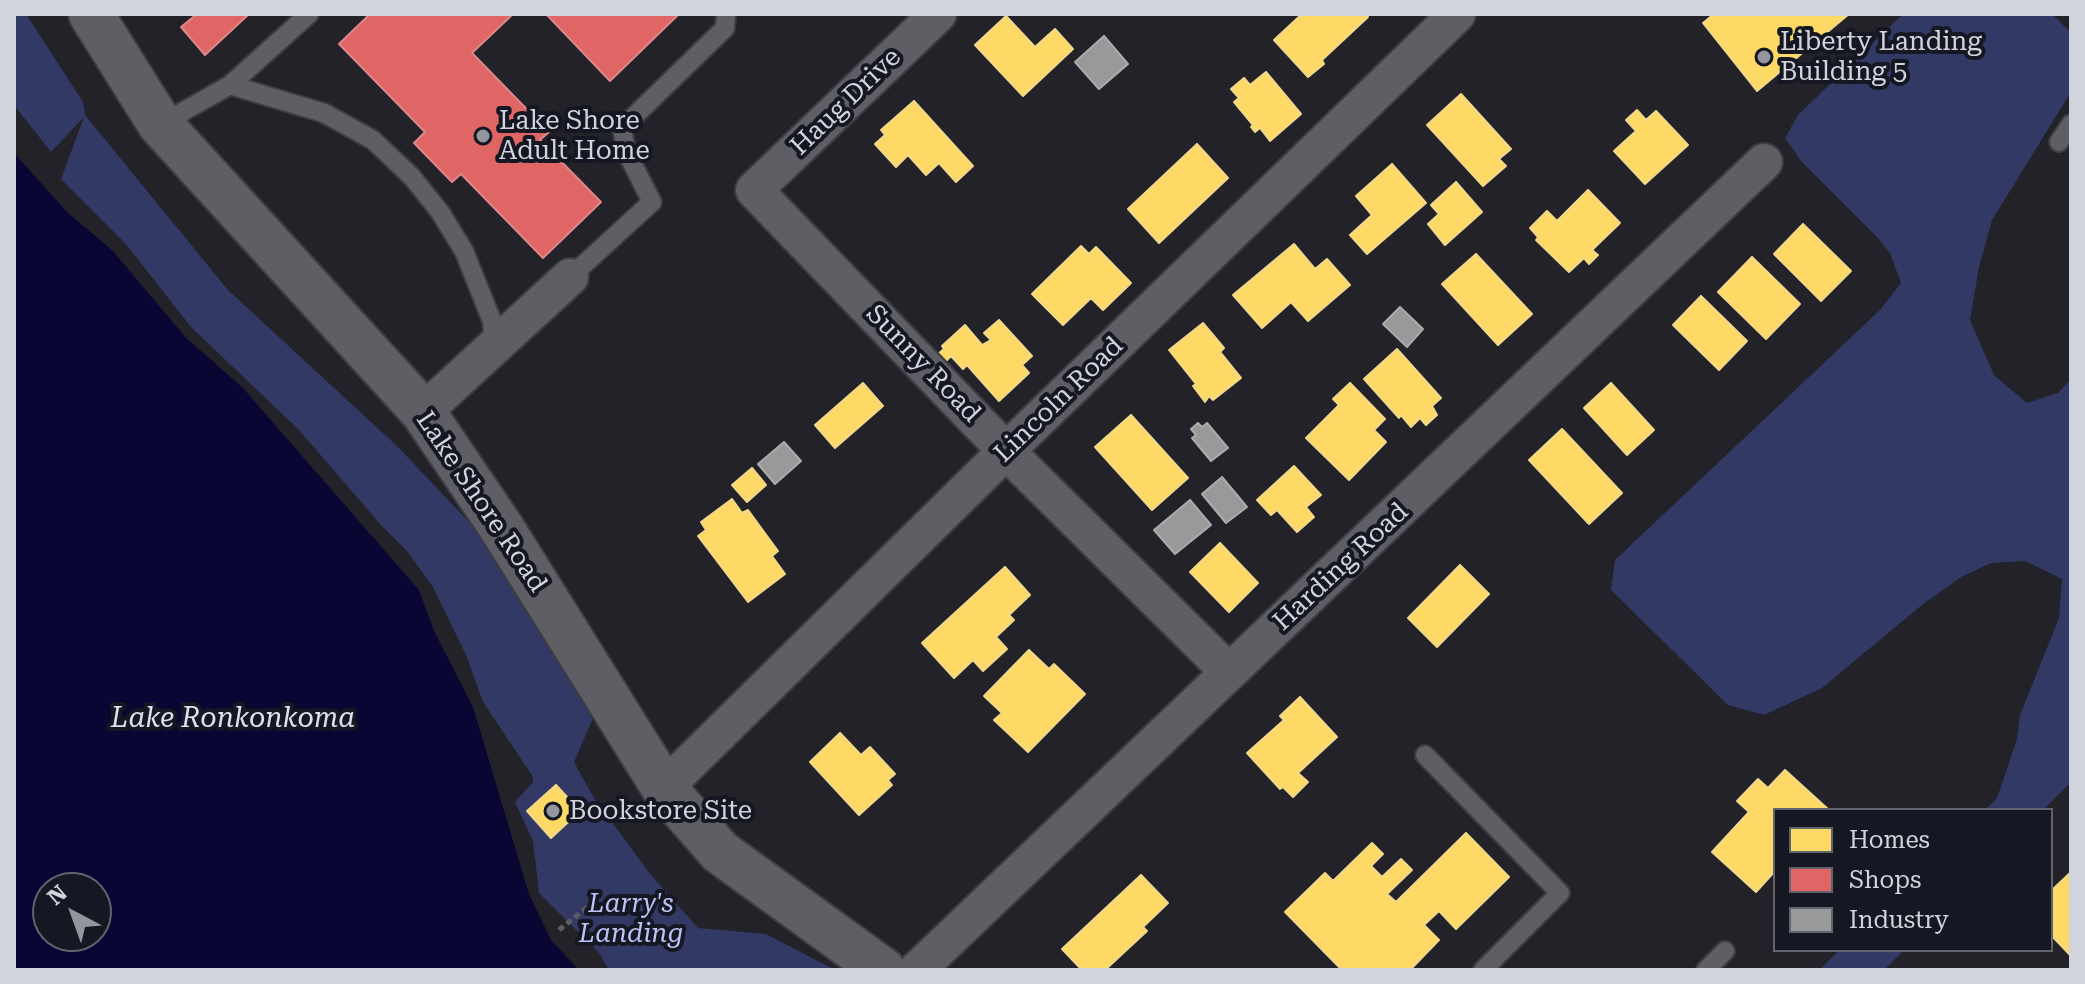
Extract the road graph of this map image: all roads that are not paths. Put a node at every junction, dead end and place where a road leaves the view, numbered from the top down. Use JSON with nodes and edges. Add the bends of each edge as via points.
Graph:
{"nodes":[{"id":1,"x":91,"y":14,"type":"edge"},
{"id":2,"x":309,"y":14,"type":"edge"},
{"id":3,"x":726,"y":14,"type":"edge"},
{"id":4,"x":938,"y":14,"type":"edge"},
{"id":5,"x":1457,"y":14,"type":"edge"},
{"id":6,"x":230,"y":85,"type":"junction"},
{"id":7,"x":160,"y":124,"type":"junction"},
{"id":8,"x":2071,"y":124,"type":"edge"},
{"id":9,"x":2059,"y":142,"type":"dead end"},
{"id":10,"x":1764,"y":162,"type":"dead end"},
{"id":11,"x":754,"y":190,"type":"joint"},
{"id":12,"x":570,"y":277,"type":"joint"},
{"id":13,"x":494,"y":344,"type":"junction"},
{"id":14,"x":423,"y":412,"type":"junction"},
{"id":15,"x":1006,"y":451,"type":"junction"},
{"id":16,"x":1229,"y":672,"type":"junction"},
{"id":17,"x":1425,"y":755,"type":"dead end"},
{"id":18,"x":664,"y":788,"type":"junction"},
{"id":19,"x":1725,"y":951,"type":"dead end"},
{"id":20,"x":883,"y":970,"type":"edge"},
{"id":21,"x":917,"y":970,"type":"edge"},
{"id":22,"x":1483,"y":970,"type":"edge"},
{"id":23,"x":1706,"y":970,"type":"edge"}],
"edges":[{"from":1,"to":7,"type":"street","name":"Lake Shore Road"},
{"from":2,"to":6,"type":"lane"},
{"from":3,"to":12,"type":"lane","via":[[725,28],[622,128],[626,151],[652,202]]},
{"from":4,"to":11,"type":"street","name":"Haug Drive"},
{"from":5,"to":15,"type":"street","name":"Lincoln Road"},
{"from":6,"to":7,"type":"lane"},
{"from":6,"to":13,"type":"lane","via":[[324,113],[373,140],[412,177],[464,251],[492,321]]},
{"from":7,"to":14,"type":"street","name":"Lake Shore Road"},
{"from":8,"to":9,"type":"lane"},
{"from":10,"to":16,"type":"street","name":"Harding Road"},
{"from":11,"to":15,"type":"street","name":"Sunny Road"},
{"from":12,"to":13,"type":"street"},
{"from":13,"to":14,"type":"street"},
{"from":14,"to":18,"type":"street","name":"Lake Shore Road"},
{"from":15,"to":16,"type":"street","name":"Sunny Road"},
{"from":15,"to":18,"type":"street","name":"Lincoln Road"},
{"from":16,"to":21,"type":"street","name":"Harding Road"},
{"from":17,"to":22,"type":"lane","via":[[1560,893]]},
{"from":18,"to":20,"type":"street","name":"Lake Shore Road","via":[[720,852]]},
{"from":19,"to":23,"type":"lane"}]}
